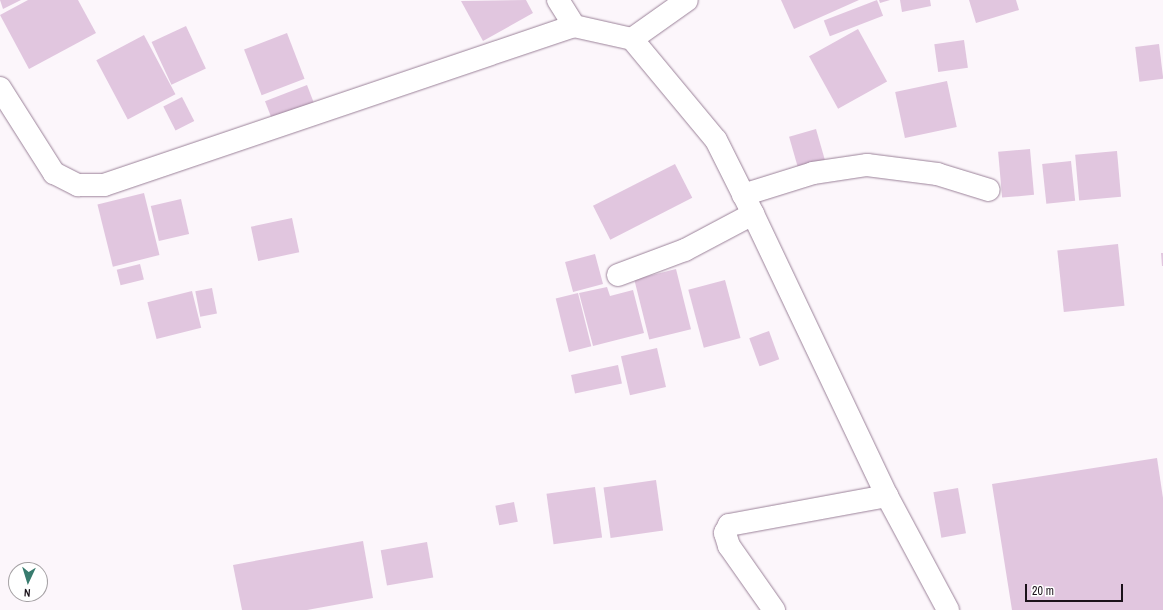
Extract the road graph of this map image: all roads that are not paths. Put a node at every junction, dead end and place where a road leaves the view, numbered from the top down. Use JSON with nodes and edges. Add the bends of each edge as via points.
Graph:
{"nodes":[{"id":1,"x":558,"y":0,"type":"edge"},
{"id":2,"x":687,"y":0,"type":"edge"},
{"id":3,"x":574,"y":26,"type":"junction"},
{"id":4,"x":632,"y":39,"type":"junction"},
{"id":5,"x":0,"y":88,"type":"edge"},
{"id":6,"x":989,"y":190,"type":"dead end"},
{"id":7,"x":748,"y":205,"type":"junction"},
{"id":8,"x":618,"y":275,"type":"dead end"},
{"id":9,"x":886,"y":496,"type":"junction"},
{"id":10,"x":774,"y":610,"type":"edge"},
{"id":11,"x":948,"y":610,"type":"edge"}],
"edges":[{"from":1,"to":3,"type":"street"},
{"from":2,"to":4,"type":"street"},
{"from":3,"to":4,"type":"street"},
{"from":3,"to":5,"type":"street","via":[[104,185],[78,185],[54,173]]},
{"from":4,"to":7,"type":"street","via":[[716,140]]},
{"from":6,"to":7,"type":"street","via":[[937,174],[867,165],[813,173]]},
{"from":7,"to":8,"type":"street","via":[[685,250]]},
{"from":7,"to":9,"type":"street"},
{"from":9,"to":10,"type":"street","via":[[729,525],[725,533],[729,546]]},
{"from":9,"to":11,"type":"street"}]}
